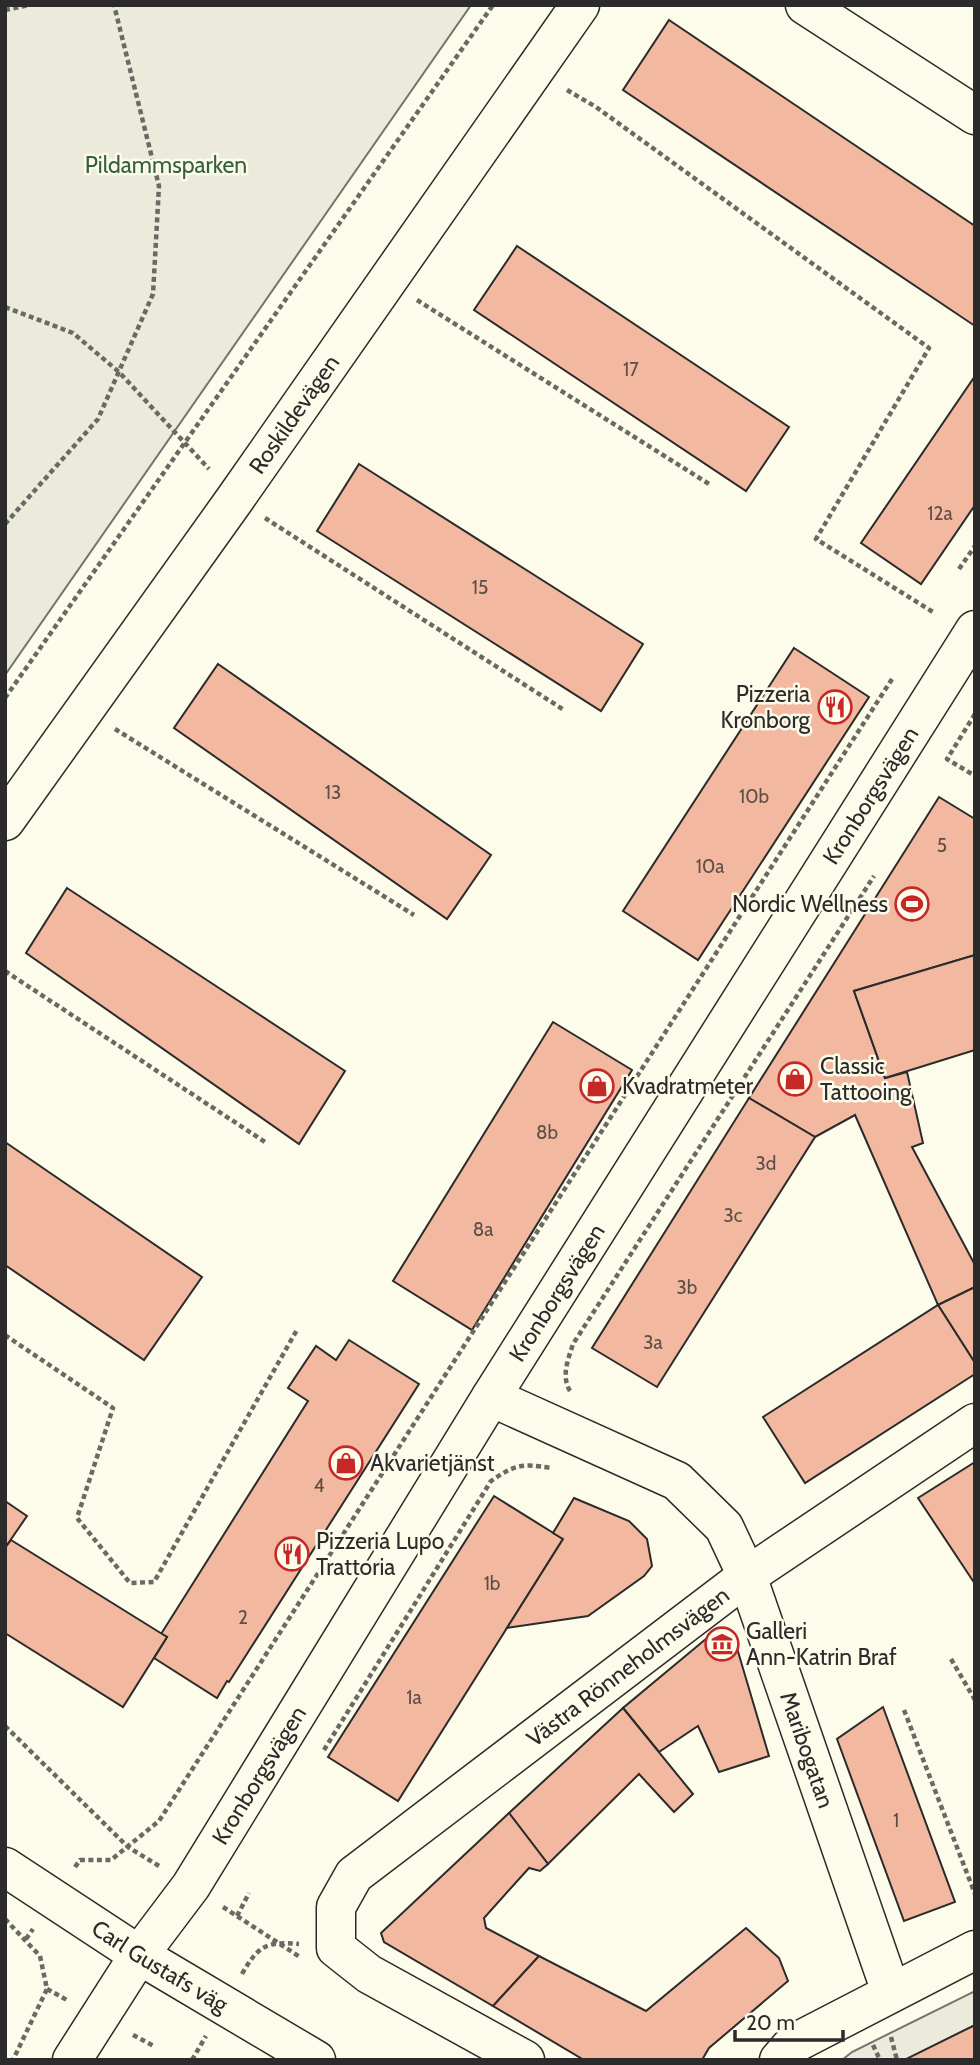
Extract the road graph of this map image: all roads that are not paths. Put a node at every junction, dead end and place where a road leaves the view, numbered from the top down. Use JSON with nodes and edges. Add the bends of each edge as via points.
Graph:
{"nodes":[{"id":1,"x":580,"y":5,"type":"edge"},
{"id":2,"x":806,"y":5,"type":"edge"},
{"id":3,"x":975,"y":115,"type":"edge"},
{"id":4,"x":975,"y":630,"type":"edge"},
{"id":5,"x":5,"y":821,"type":"edge"},
{"id":6,"x":491,"y":1398,"type":"junction"},
{"id":7,"x":975,"y":1423,"type":"edge"},
{"id":8,"x":747,"y":1576,"type":"junction"},
{"id":9,"x":5,"y":1867,"type":"edge"},
{"id":10,"x":975,"y":1950,"type":"edge"},
{"id":11,"x":139,"y":1955,"type":"junction"},
{"id":12,"x":891,"y":1992,"type":"junction"},
{"id":13,"x":72,"y":2060,"type":"edge"},
{"id":14,"x":316,"y":2060,"type":"edge"},
{"id":15,"x":525,"y":2060,"type":"edge"},
{"id":16,"x":779,"y":2060,"type":"edge"}],
"edges":[{"from":1,"to":5,"type":"street","name":"Roskildevägen"},
{"from":2,"to":3,"type":"street"},
{"from":4,"to":6,"type":"street","name":"Kronborgsvägen"},
{"from":6,"to":8,"type":"street","name":"Maribogatan","via":[[677,1481],[724,1527]]},
{"from":6,"to":11,"type":"street","name":"Kronborgsvägen","via":[[191,1886]]},
{"from":7,"to":8,"type":"street","name":"Västra Rönneholmsvägen"},
{"from":8,"to":12,"type":"street","name":"Maribogatan"},
{"from":8,"to":15,"type":"street","name":"Västra Rönneholmsvägen","via":[[354,1875],[336,1907],[336,1948],[369,1974]]},
{"from":9,"to":11,"type":"street","name":"Carl Gustafs väg"},
{"from":10,"to":12,"type":"street"},
{"from":11,"to":13,"type":"street","name":"Kronborgsvägen"},
{"from":11,"to":14,"type":"street","name":"Carl Gustafs väg"},
{"from":12,"to":16,"type":"street","via":[[793,2044]]}]}
